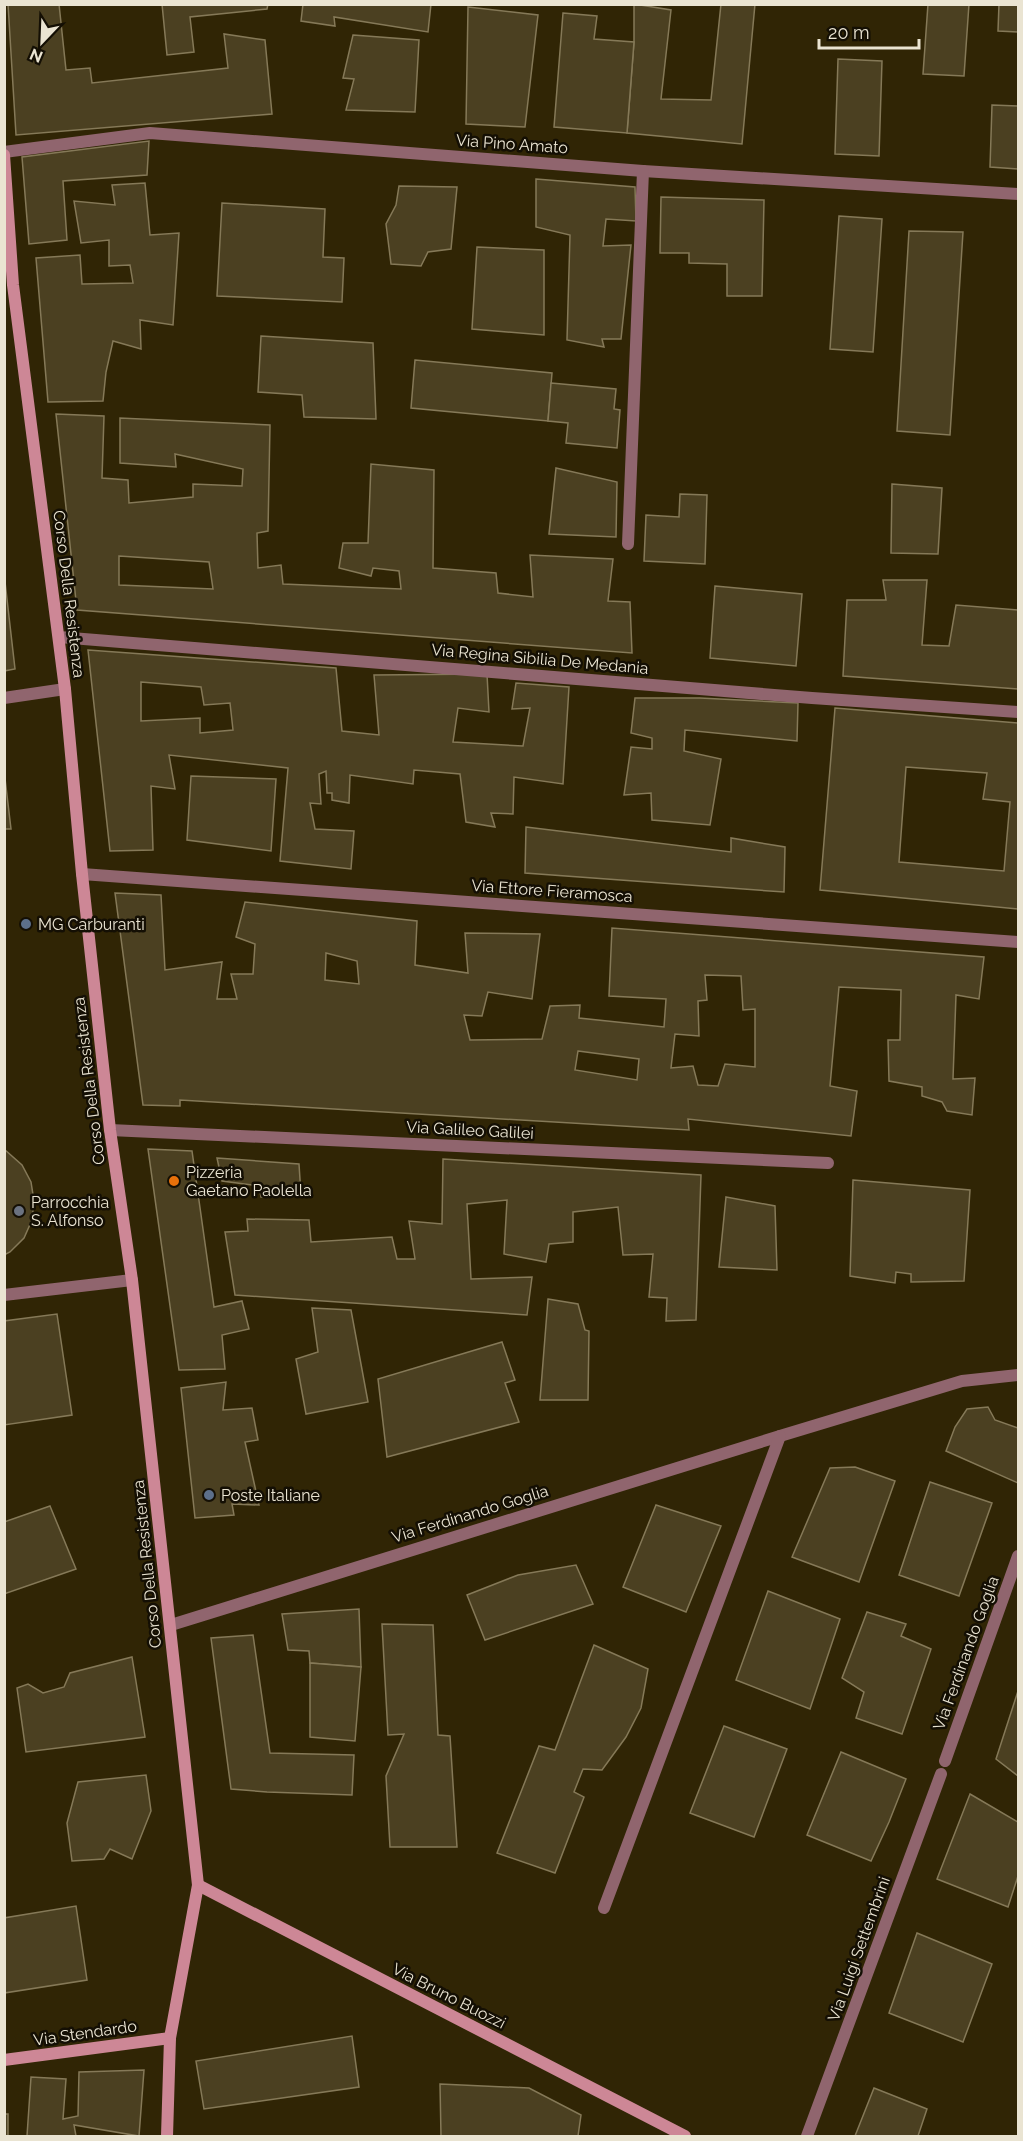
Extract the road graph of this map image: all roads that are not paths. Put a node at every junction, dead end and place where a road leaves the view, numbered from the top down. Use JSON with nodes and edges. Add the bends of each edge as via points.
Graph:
{"nodes":[{"id":1,"x":4,"y":154,"type":"edge"},
{"id":2,"x":643,"y":171,"type":"junction"},
{"id":3,"x":1018,"y":194,"type":"edge"},
{"id":4,"x":9,"y":285,"type":"edge"},
{"id":5,"x":628,"y":544,"type":"dead end"},
{"id":6,"x":59,"y":637,"type":"junction"},
{"id":7,"x":65,"y":689,"type":"junction"},
{"id":8,"x":4,"y":698,"type":"edge"},
{"id":9,"x":1018,"y":712,"type":"edge"},
{"id":10,"x":82,"y":874,"type":"junction"},
{"id":11,"x":1018,"y":942,"type":"edge"},
{"id":12,"x":110,"y":1130,"type":"junction"},
{"id":13,"x":828,"y":1163,"type":"dead end"},
{"id":14,"x":132,"y":1280,"type":"junction"},
{"id":15,"x":4,"y":1295,"type":"edge"},
{"id":16,"x":1018,"y":1375,"type":"edge"},
{"id":17,"x":780,"y":1436,"type":"junction"},
{"id":18,"x":1018,"y":1556,"type":"edge"},
{"id":19,"x":171,"y":1625,"type":"junction"},
{"id":20,"x":945,"y":1761,"type":"dead end"},
{"id":21,"x":941,"y":1774,"type":"dead end"},
{"id":22,"x":198,"y":1885,"type":"junction"},
{"id":23,"x":604,"y":1908,"type":"dead end"},
{"id":24,"x":170,"y":2038,"type":"junction"},
{"id":25,"x":4,"y":2060,"type":"edge"},
{"id":26,"x":167,"y":2136,"type":"edge"},
{"id":27,"x":685,"y":2136,"type":"edge"},
{"id":28,"x":807,"y":2136,"type":"edge"}],
"edges":[{"from":1,"to":2,"type":"street","name":"Via Pino Amato","via":[[150,133]]},
{"from":1,"to":4,"type":"main road","name":"Corso Della Resistenza"},
{"from":2,"to":3,"type":"street","name":"Via Pino Amato"},
{"from":2,"to":5,"type":"street"},
{"from":4,"to":6,"type":"main road","name":"Corso Della Resistenza"},
{"from":6,"to":7,"type":"main road","name":"Corso Della Resistenza"},
{"from":6,"to":9,"type":"street","name":"Via Regina Sibilia De Medania"},
{"from":7,"to":8,"type":"street"},
{"from":7,"to":10,"type":"main road","name":"Corso Della Resistenza"},
{"from":10,"to":11,"type":"street","name":"Via Ettore Fieramosca"},
{"from":10,"to":12,"type":"main road","name":"Corso Della Resistenza"},
{"from":12,"to":13,"type":"street","name":"Via Galileo Galilei"},
{"from":12,"to":14,"type":"main road","name":"Corso Della Resistenza"},
{"from":14,"to":15,"type":"street"},
{"from":14,"to":19,"type":"main road","name":"Corso Della Resistenza"},
{"from":16,"to":17,"type":"street","name":"Via Ferdinando Goglia","via":[[962,1381]]},
{"from":17,"to":19,"type":"street","name":"Via Ferdinando Goglia"},
{"from":17,"to":23,"type":"street"},
{"from":18,"to":20,"type":"street","name":"Via Ferdinando Goglia"},
{"from":19,"to":22,"type":"main road","name":"Corso Della Resistenza"},
{"from":21,"to":28,"type":"street","name":"Via Luigi Settembrini"},
{"from":22,"to":24,"type":"main road","name":"Corso Della Resistenza"},
{"from":22,"to":27,"type":"main road","name":"Via Bruno Buozzi"},
{"from":24,"to":25,"type":"main road","name":"Via Stendardo"},
{"from":24,"to":26,"type":"main road","name":"Corso Della Resistenza"}]}
